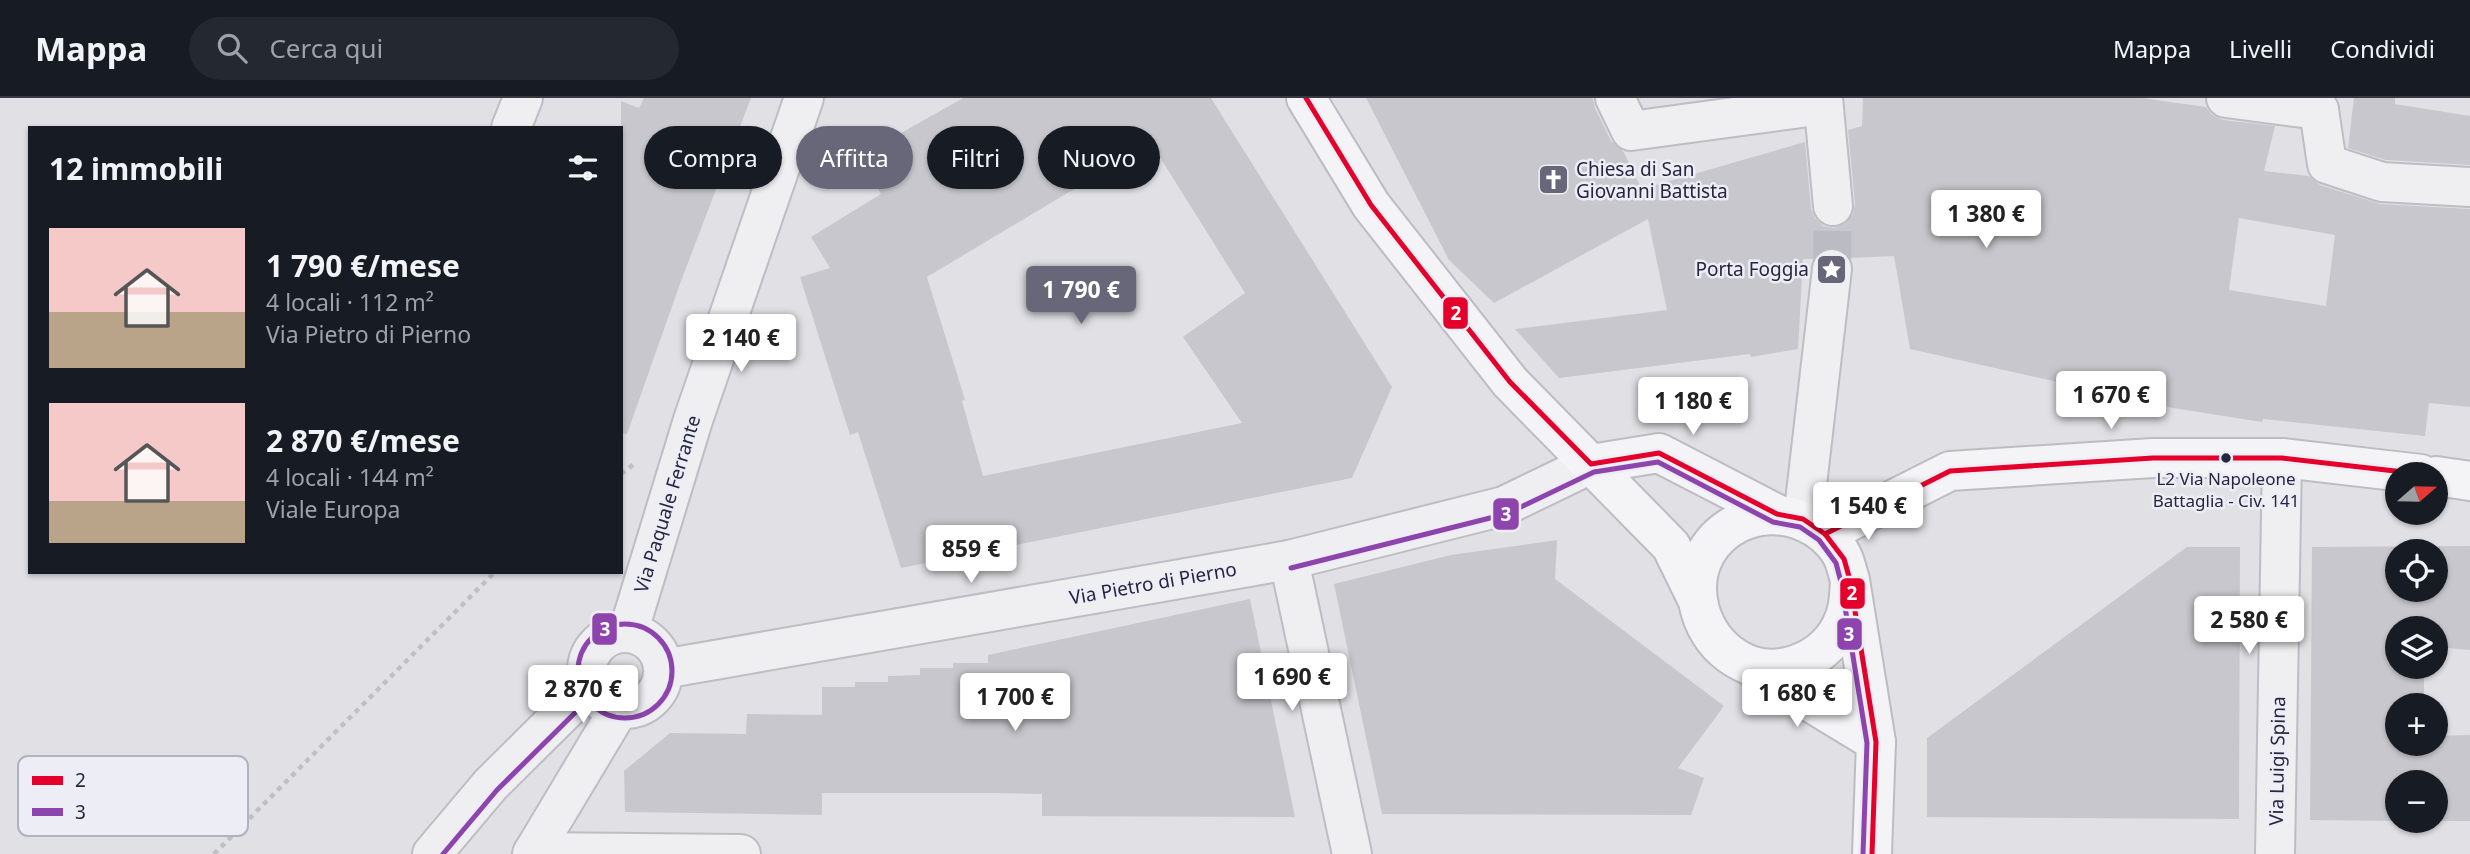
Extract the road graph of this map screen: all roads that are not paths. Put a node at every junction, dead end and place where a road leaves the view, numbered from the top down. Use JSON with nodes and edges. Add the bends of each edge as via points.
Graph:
{"nodes":[{"id":1,"x":523,"y":98,"type":"edge"},
{"id":2,"x":804,"y":98,"type":"edge"},
{"id":3,"x":1306,"y":98,"type":"edge"},
{"id":4,"x":2226,"y":98,"type":"edge"},
{"id":5,"x":1823,"y":102,"type":"edge"},
{"id":6,"x":2325,"y":104,"type":"edge"},
{"id":7,"x":1623,"y":114,"type":"edge"},
{"id":8,"x":512,"y":126,"type":"edge"},
{"id":9,"x":2470,"y":187,"type":"edge"},
{"id":10,"x":1832,"y":206,"type":"tunnel mouth"},
{"id":11,"x":1832,"y":269,"type":"tunnel mouth"},
{"id":12,"x":2282,"y":458,"type":"junction"},
{"id":13,"x":1591,"y":464,"type":"junction"},
{"id":14,"x":2385,"y":470,"type":"edge"},
{"id":15,"x":2448,"y":478,"type":"edge"},
{"id":16,"x":2470,"y":481,"type":"edge"},
{"id":17,"x":1802,"y":522,"type":"junction"},
{"id":18,"x":1289,"y":560,"type":"junction"},
{"id":19,"x":1850,"y":580,"type":"junction"},
{"id":20,"x":1697,"y":599,"type":"junction"},
{"id":21,"x":628,"y":633,"type":"junction"},
{"id":22,"x":1749,"y":665,"type":"junction"},
{"id":23,"x":663,"y":669,"type":"junction"},
{"id":24,"x":604,"y":698,"type":"junction"},
{"id":25,"x":1875,"y":742,"type":"junction"},
{"id":26,"x":533,"y":853,"type":"edge"},
{"id":27,"x":432,"y":854,"type":"edge"},
{"id":28,"x":727,"y":854,"type":"edge"},
{"id":29,"x":741,"y":854,"type":"edge"},
{"id":30,"x":1352,"y":854,"type":"edge"},
{"id":31,"x":1872,"y":854,"type":"edge"},
{"id":32,"x":2275,"y":854,"type":"edge"}],
"edges":[{"from":1,"to":8,"type":"street"},
{"from":2,"to":21,"type":"street","name":"Via Paquale Ferrante","via":[[693,420]]},
{"from":3,"to":13,"type":"main road","via":[[1379,215],[1510,382]]},
{"from":4,"to":6,"type":"street"},
{"from":5,"to":7,"type":"street"},
{"from":5,"to":10,"type":"street"},
{"from":6,"to":9,"type":"street","via":[[2327,164],[2382,182]]},
{"from":11,"to":17,"type":"street"},
{"from":12,"to":14,"type":"main road"},
{"from":12,"to":17,"type":"main road","via":[[2153,458],[1950,471]]},
{"from":12,"to":32,"type":"street","name":"Via Luigi Spina"},
{"from":13,"to":17,"type":"main road","via":[[1658,453]]},
{"from":13,"to":18,"type":"street","name":"Via Pietro di Pierno","via":[[1504,506]]},
{"from":13,"to":20,"type":"main road","via":[[1671,546]]},
{"from":15,"to":16,"type":"main road"},
{"from":17,"to":19,"type":"main road","via":[[1844,559]]},
{"from":17,"to":20,"type":"main road","via":[[1751,517],[1727,529],[1709,548],[1699,572]]},
{"from":18,"to":23,"type":"street","name":"Via Pietro di Pierno"},
{"from":18,"to":30,"type":"street"},
{"from":19,"to":22,"type":"main road","via":[[1849,604],[1841,627],[1821,652],[1784,668]]},
{"from":19,"to":25,"type":"main road"},
{"from":20,"to":22,"type":"main road","via":[[1704,624],[1718,644]]},
{"from":21,"to":23,"type":"street","via":[[650,642]]},
{"from":21,"to":24,"type":"street","via":[[609,636],[594,648],[587,667]]},
{"from":22,"to":25,"type":"main road"},
{"from":23,"to":24,"type":"street","via":[[660,687],[649,702],[632,709]]},
{"from":24,"to":26,"type":"street"},
{"from":24,"to":27,"type":"street","via":[[491,784]]},
{"from":25,"to":31,"type":"main road"},
{"from":26,"to":28,"type":"street"},
{"from":28,"to":29,"type":"street"}]}
